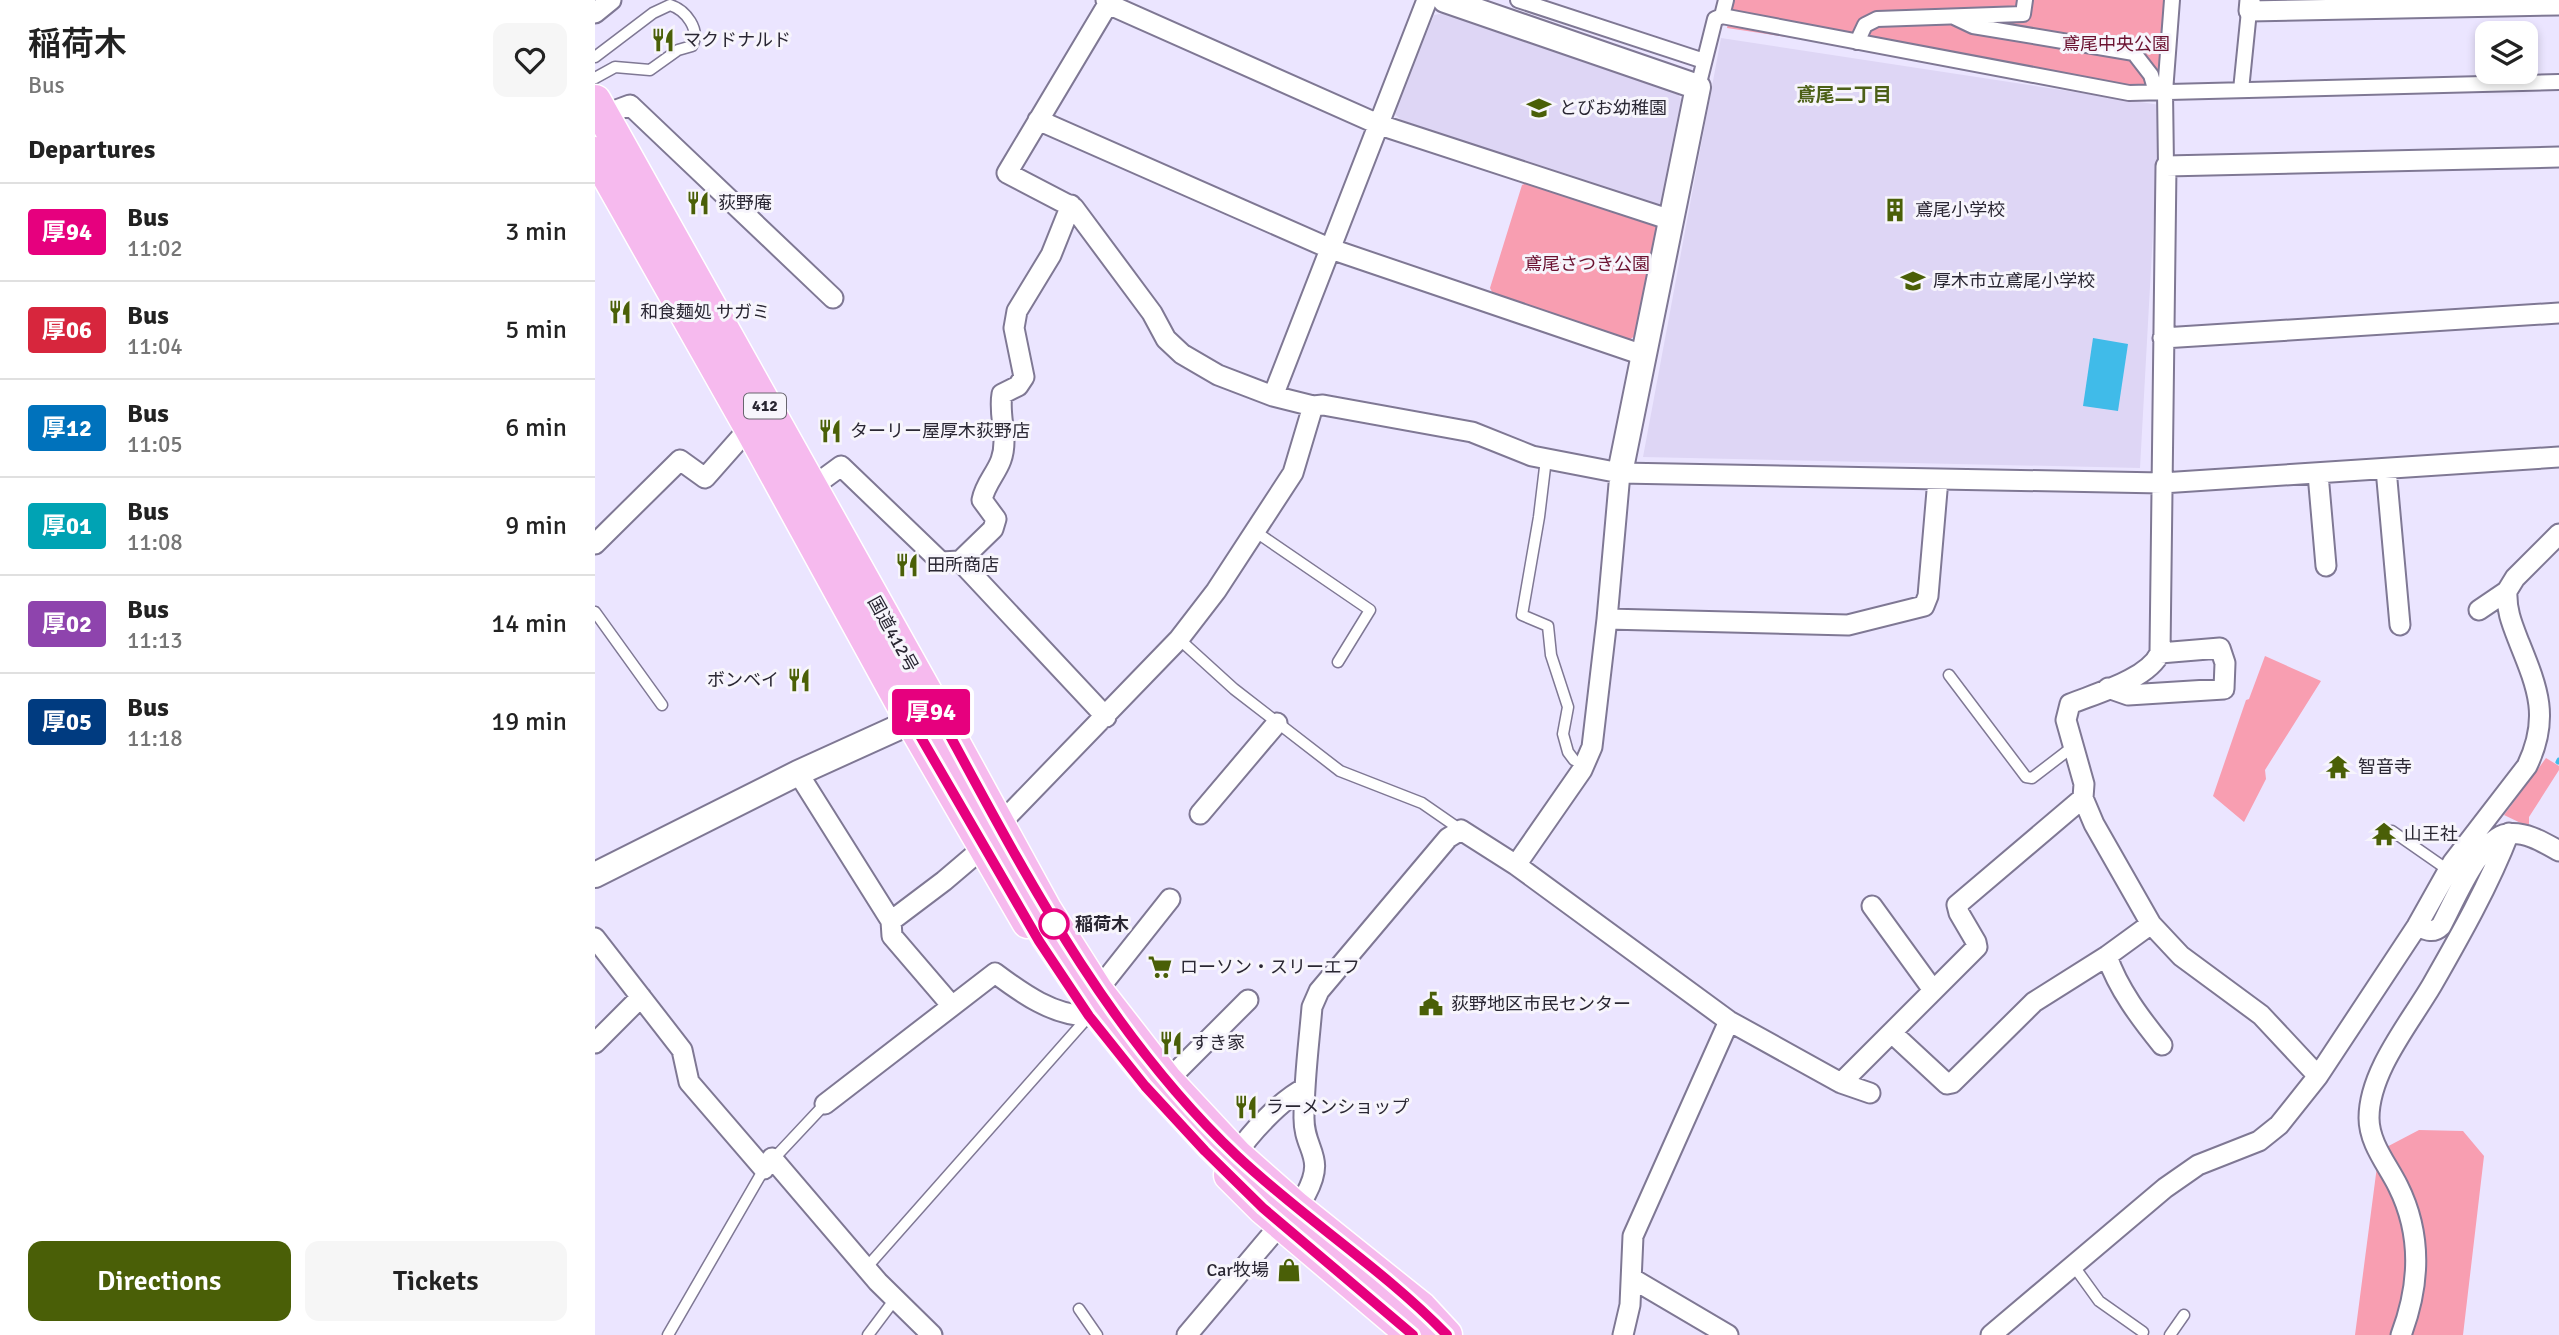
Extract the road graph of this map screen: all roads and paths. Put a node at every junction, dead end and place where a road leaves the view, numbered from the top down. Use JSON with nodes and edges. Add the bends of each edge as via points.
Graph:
{"nodes":[{"id":1,"x":611,"y":0,"type":"edge"},
{"id":2,"x":1427,"y":0,"type":"edge"},
{"id":3,"x":1444,"y":0,"type":"edge"},
{"id":4,"x":1518,"y":0,"type":"edge"},
{"id":5,"x":1726,"y":0,"type":"edge"},
{"id":6,"x":2025,"y":0,"type":"edge"},
{"id":7,"x":2172,"y":0,"type":"edge"},
{"id":8,"x":1107,"y":2,"type":"edge"},
{"id":9,"x":677,"y":4,"type":"edge"},
{"id":10,"x":2559,"y":5,"type":"edge"},
{"id":11,"x":2249,"y":6,"type":"edge"},
{"id":12,"x":595,"y":13,"type":"edge"},
{"id":13,"x":1722,"y":16,"type":"junction"},
{"id":14,"x":1954,"y":17,"type":"junction"},
{"id":15,"x":1857,"y":42,"type":"junction"},
{"id":16,"x":595,"y":57,"type":"edge"},
{"id":17,"x":1704,"y":61,"type":"junction"},
{"id":18,"x":595,"y":78,"type":"edge"},
{"id":19,"x":2559,"y":82,"type":"edge"},
{"id":20,"x":1698,"y":87,"type":"junction"},
{"id":21,"x":2241,"y":90,"type":"junction"},
{"id":22,"x":2160,"y":92,"type":"junction"},
{"id":23,"x":599,"y":108,"type":"edge"},
{"id":24,"x":1038,"y":120,"type":"junction"},
{"id":25,"x":1380,"y":125,"type":"junction"},
{"id":26,"x":595,"y":153,"type":"edge"},
{"id":27,"x":2559,"y":157,"type":"edge"},
{"id":28,"x":2166,"y":166,"type":"junction"},
{"id":29,"x":1071,"y":205,"type":"junction"},
{"id":30,"x":1671,"y":220,"type":"junction"},
{"id":31,"x":1331,"y":249,"type":"junction"},
{"id":32,"x":833,"y":298,"type":"dead end"},
{"id":33,"x":2559,"y":313,"type":"edge"},
{"id":34,"x":2163,"y":338,"type":"junction"},
{"id":35,"x":1643,"y":355,"type":"junction"},
{"id":36,"x":1273,"y":396,"type":"junction"},
{"id":37,"x":1313,"y":406,"type":"junction"},
{"id":38,"x":750,"y":427,"type":"junction"},
{"id":39,"x":2559,"y":457,"type":"edge"},
{"id":40,"x":1546,"y":459,"type":"junction"},
{"id":41,"x":2386,"y":469,"type":"junction"},
{"id":42,"x":1620,"y":473,"type":"junction"},
{"id":43,"x":2318,"y":474,"type":"junction"},
{"id":44,"x":1938,"y":479,"type":"junction"},
{"id":45,"x":2162,"y":483,"type":"junction"},
{"id":46,"x":811,"y":488,"type":"junction"},
{"id":47,"x":1256,"y":532,"type":"junction"},
{"id":48,"x":2559,"y":534,"type":"edge"},
{"id":49,"x":595,"y":544,"type":"edge"},
{"id":50,"x":960,"y":561,"type":"junction"},
{"id":51,"x":2326,"y":566,"type":"dead end"},
{"id":52,"x":2507,"y":591,"type":"junction"},
{"id":53,"x":2479,"y":610,"type":"dead end"},
{"id":54,"x":595,"y":612,"type":"edge"},
{"id":55,"x":1607,"y":619,"type":"junction"},
{"id":56,"x":2400,"y":625,"type":"dead end"},
{"id":57,"x":1179,"y":639,"type":"junction"},
{"id":58,"x":2160,"y":653,"type":"junction"},
{"id":59,"x":1338,"y":662,"type":"dead end"},
{"id":60,"x":1949,"y":675,"type":"dead end"},
{"id":61,"x":2108,"y":688,"type":"junction"},
{"id":62,"x":662,"y":705,"type":"dead end"},
{"id":63,"x":924,"y":716,"type":"junction"},
{"id":64,"x":1106,"y":717,"type":"junction"},
{"id":65,"x":1277,"y":723,"type":"junction"},
{"id":66,"x":2074,"y":749,"type":"junction"},
{"id":67,"x":1578,"y":765,"type":"junction"},
{"id":68,"x":798,"y":773,"type":"junction"},
{"id":69,"x":2083,"y":798,"type":"junction"},
{"id":70,"x":1200,"y":814,"type":"dead end"},
{"id":71,"x":1461,"y":830,"type":"junction"},
{"id":72,"x":2392,"y":831,"type":"dead end"},
{"id":73,"x":2509,"y":833,"type":"junction"},
{"id":74,"x":991,"y":836,"type":"junction"},
{"id":75,"x":2559,"y":850,"type":"edge"},
{"id":76,"x":1516,"y":865,"type":"junction"},
{"id":77,"x":2448,"y":870,"type":"junction"},
{"id":78,"x":595,"y":875,"type":"edge"},
{"id":79,"x":1170,"y":899,"type":"dead end"},
{"id":80,"x":1872,"y":906,"type":"dead end"},
{"id":81,"x":891,"y":921,"type":"junction"},
{"id":82,"x":2151,"y":924,"type":"junction"},
{"id":83,"x":2417,"y":926,"type":"junction"},
{"id":84,"x":595,"y":938,"type":"edge"},
{"id":85,"x":2107,"y":956,"type":"junction"},
{"id":86,"x":1933,"y":990,"type":"junction"},
{"id":87,"x":641,"y":997,"type":"junction"},
{"id":88,"x":1248,"y":1000,"type":"dead end"},
{"id":89,"x":1093,"y":1003,"type":"junction"},
{"id":90,"x":952,"y":1006,"type":"junction"},
{"id":91,"x":1729,"y":1021,"type":"junction"},
{"id":92,"x":1892,"y":1033,"type":"junction"},
{"id":93,"x":595,"y":1043,"type":"edge"},
{"id":94,"x":2162,"y":1045,"type":"dead end"},
{"id":95,"x":2318,"y":1076,"type":"junction"},
{"id":96,"x":1167,"y":1081,"type":"junction"},
{"id":97,"x":1841,"y":1083,"type":"junction"},
{"id":98,"x":1305,"y":1088,"type":"junction"},
{"id":99,"x":1870,"y":1093,"type":"dead end"},
{"id":100,"x":825,"y":1104,"type":"joint"},
{"id":101,"x":1236,"y":1155,"type":"junction"},
{"id":102,"x":768,"y":1163,"type":"junction"},
{"id":103,"x":1289,"y":1215,"type":"junction"},
{"id":104,"x":2073,"y":1264,"type":"junction"},
{"id":105,"x":867,"y":1267,"type":"junction"},
{"id":106,"x":1633,"y":1279,"type":"junction"},
{"id":107,"x":895,"y":1299,"type":"junction"},
{"id":108,"x":1079,"y":1310,"type":"dead end"},
{"id":109,"x":2184,"y":1315,"type":"dead end"},
{"id":110,"x":2143,"y":1332,"type":"dead end"},
{"id":111,"x":668,"y":1335,"type":"edge"},
{"id":112,"x":868,"y":1335,"type":"edge"},
{"id":113,"x":932,"y":1335,"type":"edge"},
{"id":114,"x":1097,"y":1335,"type":"edge"},
{"id":115,"x":1187,"y":1335,"type":"edge"},
{"id":116,"x":1413,"y":1335,"type":"edge"},
{"id":117,"x":1447,"y":1335,"type":"edge"},
{"id":118,"x":1623,"y":1335,"type":"edge"},
{"id":119,"x":1727,"y":1335,"type":"edge"},
{"id":120,"x":1991,"y":1335,"type":"edge"},
{"id":121,"x":2170,"y":1335,"type":"edge"},
{"id":122,"x":2401,"y":1335,"type":"edge"}],
"edges":[{"from":1,"to":12,"type":"street"},
{"from":2,"to":25,"type":"street"},
{"from":3,"to":20,"type":"street"},
{"from":4,"to":17,"type":"street"},
{"from":5,"to":13,"type":"street"},
{"from":6,"to":14,"type":"street","via":[[2023,14]]},
{"from":7,"to":22,"type":"street"},
{"from":8,"to":24,"type":"street"},
{"from":8,"to":25,"type":"street"},
{"from":9,"to":16,"type":"lane","via":[[662,7]]},
{"from":9,"to":18,"type":"lane","via":[[697,33],[692,46],[650,70],[615,67]]},
{"from":10,"to":11,"type":"street"},
{"from":11,"to":21,"type":"street"},
{"from":13,"to":15,"type":"street"},
{"from":13,"to":17,"type":"street","via":[[1715,19]]},
{"from":14,"to":15,"type":"street","via":[[1877,19],[1865,25]]},
{"from":14,"to":22,"type":"street","via":[[1973,26],[2134,53]]},
{"from":15,"to":22,"type":"street","via":[[2129,93]]},
{"from":17,"to":20,"type":"street"},
{"from":19,"to":21,"type":"street"},
{"from":20,"to":30,"type":"street"},
{"from":21,"to":22,"type":"street"},
{"from":22,"to":28,"type":"street"},
{"from":23,"to":32,"type":"street","via":[[630,105]]},
{"from":23,"to":46,"type":"highway","name":"国道412号","number":"412"},
{"from":24,"to":29,"type":"street","via":[[1007,173]]},
{"from":24,"to":31,"type":"street"},
{"from":25,"to":30,"type":"street"},
{"from":25,"to":31,"type":"street"},
{"from":26,"to":38,"type":"highway","name":"国道412号","number":"412"},
{"from":27,"to":28,"type":"street"},
{"from":28,"to":34,"type":"street"},
{"from":29,"to":36,"type":"street","via":[[1152,313],[1166,339],[1218,375]]},
{"from":29,"to":50,"type":"street","via":[[1051,255],[1017,311],[1014,328],[1024,377],[1002,394],[1005,435],[1001,460],[982,500],[996,519],[993,529]]},
{"from":30,"to":35,"type":"street"},
{"from":31,"to":35,"type":"street"},
{"from":31,"to":36,"type":"street"},
{"from":33,"to":34,"type":"street"},
{"from":34,"to":45,"type":"street"},
{"from":35,"to":42,"type":"street"},
{"from":36,"to":37,"type":"street"},
{"from":37,"to":40,"type":"street","via":[[1472,432]]},
{"from":37,"to":47,"type":"street","via":[[1293,473]]},
{"from":38,"to":49,"type":"street","via":[[705,478],[680,460]]},
{"from":38,"to":63,"type":"highway","name":"国道412号","number":"412"},
{"from":39,"to":41,"type":"street"},
{"from":40,"to":42,"type":"street"},
{"from":40,"to":67,"type":"lane","via":[[1522,615],[1548,626],[1551,655],[1568,707],[1563,734]]},
{"from":41,"to":43,"type":"street"},
{"from":41,"to":56,"type":"street"},
{"from":42,"to":44,"type":"street"},
{"from":42,"to":55,"type":"street"},
{"from":43,"to":45,"type":"street"},
{"from":43,"to":51,"type":"street"},
{"from":44,"to":45,"type":"street"},
{"from":44,"to":55,"type":"street","via":[[1924,606],[1848,625]]},
{"from":45,"to":58,"type":"street"},
{"from":46,"to":50,"type":"street","via":[[841,466],[941,562]]},
{"from":46,"to":63,"type":"highway","name":"国道412号","number":"412"},
{"from":47,"to":57,"type":"street"},
{"from":47,"to":59,"type":"lane","via":[[1370,610]]},
{"from":48,"to":52,"type":"street"},
{"from":50,"to":64,"type":"street"},
{"from":52,"to":53,"type":"street"},
{"from":52,"to":77,"type":"street","via":[[2506,610],[2536,684],[2539,735],[2526,766]]},
{"from":54,"to":62,"type":"lane"},
{"from":55,"to":67,"type":"street","via":[[1592,747]]},
{"from":57,"to":64,"type":"street"},
{"from":57,"to":65,"type":"lane"},
{"from":58,"to":61,"type":"street","via":[[2145,672]]},
{"from":58,"to":61,"type":"street","via":[[2220,648],[2225,663],[2224,689],[2128,695]]},
{"from":60,"to":66,"type":"lane","via":[[2027,777]]},
{"from":61,"to":66,"type":"street","via":[[2070,704],[2066,720]]},
{"from":63,"to":68,"type":"street"},
{"from":63,"to":74,"type":"highway","name":"国道412号","number":"412"},
{"from":64,"to":74,"type":"street"},
{"from":65,"to":70,"type":"street"},
{"from":65,"to":71,"type":"lane","via":[[1340,771],[1422,803]]},
{"from":66,"to":69,"type":"street","via":[[2084,784]]},
{"from":67,"to":76,"type":"street"},
{"from":68,"to":78,"type":"street"},
{"from":68,"to":81,"type":"street"},
{"from":69,"to":82,"type":"street"},
{"from":69,"to":86,"type":"street","via":[[1957,905],[1977,947]]},
{"from":71,"to":76,"type":"street"},
{"from":71,"to":98,"type":"street","via":[[1448,838],[1319,991],[1311,1007]]},
{"from":72,"to":77,"type":"lane"},
{"from":73,"to":75,"type":"street","via":[[2534,837]]},
{"from":73,"to":83,"type":"street","via":[[2494,838],[2479,857],[2437,930]]},
{"from":73,"to":122,"type":"street","via":[[2373,1091],[2369,1119],[2373,1141],[2399,1187],[2416,1244],[2410,1311]]},
{"from":74,"to":81,"type":"street","via":[[944,881]]},
{"from":74,"to":89,"type":"highway","name":"国道412号","number":"412","via":[[1045,909]]},
{"from":76,"to":91,"type":"street"},
{"from":77,"to":83,"type":"street"},
{"from":79,"to":89,"type":"street"},
{"from":80,"to":86,"type":"street"},
{"from":81,"to":90,"type":"street","via":[[892,936]]},
{"from":82,"to":85,"type":"street"},
{"from":82,"to":95,"type":"street","via":[[2181,956],[2261,1015]]},
{"from":83,"to":95,"type":"street"},
{"from":84,"to":87,"type":"street"},
{"from":85,"to":92,"type":"street","via":[[2034,1002],[1952,1083],[1947,1084]]},
{"from":85,"to":94,"type":"street","via":[[2142,1020]]},
{"from":86,"to":92,"type":"street"},
{"from":87,"to":93,"type":"street"},
{"from":87,"to":102,"type":"street","via":[[682,1050],[689,1082]]},
{"from":88,"to":96,"type":"street"},
{"from":89,"to":90,"type":"street","via":[[1069,1016],[1021,993],[995,973]]},
{"from":89,"to":96,"type":"highway","name":"国道412号","number":"412"},
{"from":89,"to":103,"type":"highway","name":"国道412号","number":"412","via":[[1145,1086],[1205,1151]]},
{"from":89,"to":105,"type":"lane"},
{"from":90,"to":100,"type":"street"},
{"from":91,"to":97,"type":"street"},
{"from":91,"to":106,"type":"street","via":[[1633,1236]]},
{"from":92,"to":97,"type":"street"},
{"from":95,"to":104,"type":"street","via":[[2279,1125],[2259,1141],[2198,1165]]},
{"from":96,"to":101,"type":"highway","name":"国道412号","number":"412"},
{"from":97,"to":99,"type":"street"},
{"from":98,"to":101,"type":"street","via":[[1294,1093]]},
{"from":98,"to":103,"type":"street","via":[[1303,1120],[1316,1162],[1315,1177]]},
{"from":100,"to":102,"type":"lane"},
{"from":101,"to":103,"type":"highway","name":"国道412号","number":"412"},
{"from":102,"to":105,"type":"street"},
{"from":102,"to":111,"type":"lane"},
{"from":103,"to":115,"type":"street"},
{"from":103,"to":116,"type":"highway","name":"国道412号","number":"412"},
{"from":103,"to":117,"type":"highway","name":"国道412号","number":"412","via":[[1421,1308]]},
{"from":104,"to":110,"type":"lane","via":[[2099,1301]]},
{"from":104,"to":120,"type":"street"},
{"from":105,"to":107,"type":"street"},
{"from":106,"to":118,"type":"street"},
{"from":106,"to":119,"type":"street"},
{"from":107,"to":112,"type":"lane"},
{"from":107,"to":113,"type":"street"},
{"from":108,"to":114,"type":"lane"},
{"from":109,"to":121,"type":"lane"}]}
